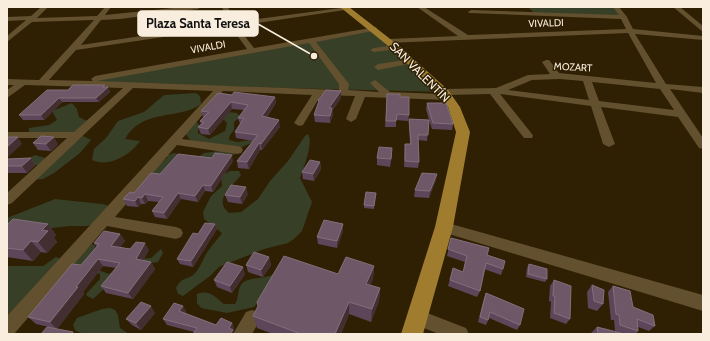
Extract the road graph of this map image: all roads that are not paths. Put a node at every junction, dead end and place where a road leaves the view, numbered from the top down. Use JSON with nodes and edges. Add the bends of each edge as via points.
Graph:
{"nodes":[{"id":1,"x":45,"y":7,"type":"edge"},
{"id":2,"x":108,"y":7,"type":"edge"},
{"id":3,"x":198,"y":7,"type":"edge"},
{"id":4,"x":225,"y":7,"type":"edge"},
{"id":5,"x":345,"y":7,"type":"edge"},
{"id":6,"x":420,"y":7,"type":"edge"},
{"id":7,"x":527,"y":7,"type":"edge"},
{"id":8,"x":616,"y":7,"type":"edge"},
{"id":9,"x":676,"y":7,"type":"edge"},
{"id":10,"x":471,"y":12,"type":"dead end"},
{"id":11,"x":534,"y":15,"type":"junction"},
{"id":12,"x":624,"y":17,"type":"junction"},
{"id":13,"x":32,"y":18,"type":"junction"},
{"id":14,"x":7,"y":19,"type":"edge"},
{"id":15,"x":98,"y":19,"type":"junction"},
{"id":16,"x":232,"y":24,"type":"junction"},
{"id":17,"x":373,"y":29,"type":"junction"},
{"id":18,"x":703,"y":30,"type":"edge"},
{"id":19,"x":17,"y":31,"type":"junction"},
{"id":20,"x":630,"y":31,"type":"junction"},
{"id":21,"x":7,"y":32,"type":"edge"},
{"id":22,"x":552,"y":34,"type":"junction"},
{"id":23,"x":465,"y":37,"type":"junction"},
{"id":24,"x":703,"y":38,"type":"edge"},
{"id":25,"x":7,"y":40,"type":"edge"},
{"id":26,"x":311,"y":40,"type":"junction"},
{"id":27,"x":396,"y":47,"type":"junction"},
{"id":28,"x":74,"y":48,"type":"junction"},
{"id":29,"x":252,"y":50,"type":"junction"},
{"id":30,"x":374,"y":50,"type":"dead end"},
{"id":31,"x":388,"y":60,"type":"dead end"},
{"id":32,"x":411,"y":62,"type":"junction"},
{"id":33,"x":546,"y":62,"type":"dead end"},
{"id":34,"x":378,"y":67,"type":"dead end"},
{"id":35,"x":556,"y":76,"type":"junction"},
{"id":36,"x":586,"y":78,"type":"junction"},
{"id":37,"x":7,"y":82,"type":"edge"},
{"id":38,"x":23,"y":82,"type":"junction"},
{"id":39,"x":42,"y":82,"type":"junction"},
{"id":40,"x":71,"y":83,"type":"junction"},
{"id":41,"x":375,"y":83,"type":"dead end"},
{"id":42,"x":131,"y":85,"type":"junction"},
{"id":43,"x":662,"y":85,"type":"junction"},
{"id":44,"x":220,"y":89,"type":"junction"},
{"id":45,"x":703,"y":90,"type":"edge"},
{"id":46,"x":495,"y":91,"type":"junction"},
{"id":47,"x":318,"y":92,"type":"junction"},
{"id":48,"x":343,"y":93,"type":"junction"},
{"id":49,"x":361,"y":94,"type":"junction"},
{"id":50,"x":7,"y":95,"type":"edge"},
{"id":51,"x":388,"y":95,"type":"junction"},
{"id":52,"x":446,"y":95,"type":"junction"},
{"id":53,"x":594,"y":103,"type":"junction"},
{"id":54,"x":681,"y":114,"type":"junction"},
{"id":55,"x":351,"y":119,"type":"dead end"},
{"id":56,"x":299,"y":123,"type":"dead end"},
{"id":57,"x":7,"y":135,"type":"edge"},
{"id":58,"x":79,"y":135,"type":"junction"},
{"id":59,"x":528,"y":136,"type":"dead end"},
{"id":60,"x":172,"y":141,"type":"junction"},
{"id":61,"x":701,"y":141,"type":"edge"},
{"id":62,"x":608,"y":144,"type":"dead end"},
{"id":63,"x":237,"y":150,"type":"dead end"},
{"id":64,"x":7,"y":200,"type":"edge"},
{"id":65,"x":104,"y":220,"type":"junction"},
{"id":66,"x":444,"y":227,"type":"junction"},
{"id":67,"x":176,"y":232,"type":"dead end"},
{"id":68,"x":703,"y":303,"type":"edge"},
{"id":69,"x":252,"y":318,"type":"edge"},
{"id":70,"x":414,"y":325,"type":"edge"},
{"id":71,"x":7,"y":329,"type":"edge"},
{"id":72,"x":242,"y":334,"type":"edge"},
{"id":73,"x":460,"y":334,"type":"edge"}],
"edges":[{"from":1,"to":13,"type":"street"},
{"from":2,"to":15,"type":"street"},
{"from":3,"to":15,"type":"street"},
{"from":4,"to":16,"type":"street"},
{"from":5,"to":16,"type":"street"},
{"from":5,"to":17,"type":"main road","name":"SAN VALENTÍN"},
{"from":6,"to":23,"type":"street"},
{"from":7,"to":11,"type":"street"},
{"from":8,"to":12,"type":"street"},
{"from":9,"to":18,"type":"street"},
{"from":10,"to":11,"type":"street"},
{"from":11,"to":12,"type":"street"},
{"from":11,"to":22,"type":"street"},
{"from":12,"to":20,"type":"street"},
{"from":13,"to":14,"type":"street"},
{"from":13,"to":15,"type":"street","via":[[37,21]]},
{"from":13,"to":19,"type":"street"},
{"from":15,"to":28,"type":"street"},
{"from":16,"to":28,"type":"street"},
{"from":16,"to":29,"type":"street"},
{"from":17,"to":26,"type":"street","name":"VIVALDI","via":[[333,33]]},
{"from":17,"to":27,"type":"main road","name":"SAN VALENTÍN"},
{"from":19,"to":21,"type":"street"},
{"from":19,"to":25,"type":"street"},
{"from":20,"to":22,"type":"street","name":"VIVALDI"},
{"from":20,"to":24,"type":"street","name":"VIVALDI"},
{"from":20,"to":43,"type":"street"},
{"from":22,"to":23,"type":"street","name":"VIVALDI"},
{"from":23,"to":27,"type":"street","name":"VIVALDI"},
{"from":26,"to":29,"type":"street","name":"VIVALDI"},
{"from":26,"to":48,"type":"street","via":[[344,84]]},
{"from":27,"to":30,"type":"street","name":"VIVALDI"},
{"from":27,"to":31,"type":"street","via":[[388,56]]},
{"from":27,"to":32,"type":"main road","name":"SAN VALENTÍN"},
{"from":28,"to":39,"type":"street"},
{"from":29,"to":40,"type":"street","name":"VIVALDI"},
{"from":32,"to":34,"type":"street"},
{"from":32,"to":52,"type":"main road","name":"SAN VALENTÍN"},
{"from":33,"to":35,"type":"street"},
{"from":35,"to":36,"type":"street","name":"MOZART"},
{"from":35,"to":46,"type":"street","name":"MOZART","via":[[531,77]]},
{"from":36,"to":43,"type":"street","name":"MOZART"},
{"from":36,"to":53,"type":"street"},
{"from":37,"to":38,"type":"street"},
{"from":38,"to":39,"type":"street"},
{"from":38,"to":50,"type":"street"},
{"from":39,"to":40,"type":"street"},
{"from":40,"to":42,"type":"street","name":"MOZART"},
{"from":41,"to":51,"type":"street"},
{"from":42,"to":44,"type":"street","name":"MOZART"},
{"from":42,"to":58,"type":"street"},
{"from":43,"to":45,"type":"street","name":"MOZART"},
{"from":43,"to":54,"type":"street"},
{"from":44,"to":47,"type":"street","name":"MOZART"},
{"from":44,"to":60,"type":"street"},
{"from":46,"to":52,"type":"street","name":"MOZART"},
{"from":46,"to":53,"type":"street"},
{"from":46,"to":59,"type":"street"},
{"from":47,"to":48,"type":"street","name":"MOZART"},
{"from":47,"to":56,"type":"street"},
{"from":48,"to":49,"type":"street","name":"MOZART"},
{"from":49,"to":51,"type":"street","name":"MOZART"},
{"from":49,"to":55,"type":"street"},
{"from":51,"to":52,"type":"street","name":"MOZART"},
{"from":52,"to":66,"type":"main road","name":"SAN VALENTÍN","via":[[454,107],[463,132]]},
{"from":53,"to":54,"type":"street"},
{"from":53,"to":62,"type":"street"},
{"from":54,"to":61,"type":"street"},
{"from":57,"to":58,"type":"street"},
{"from":58,"to":64,"type":"street"},
{"from":60,"to":63,"type":"street"},
{"from":60,"to":65,"type":"street"},
{"from":65,"to":67,"type":"street"},
{"from":65,"to":71,"type":"street"},
{"from":66,"to":68,"type":"street"},
{"from":66,"to":70,"type":"main road","name":"SAN VALENTÍN"},
{"from":69,"to":72,"type":"street"},
{"from":70,"to":73,"type":"street"}]}
